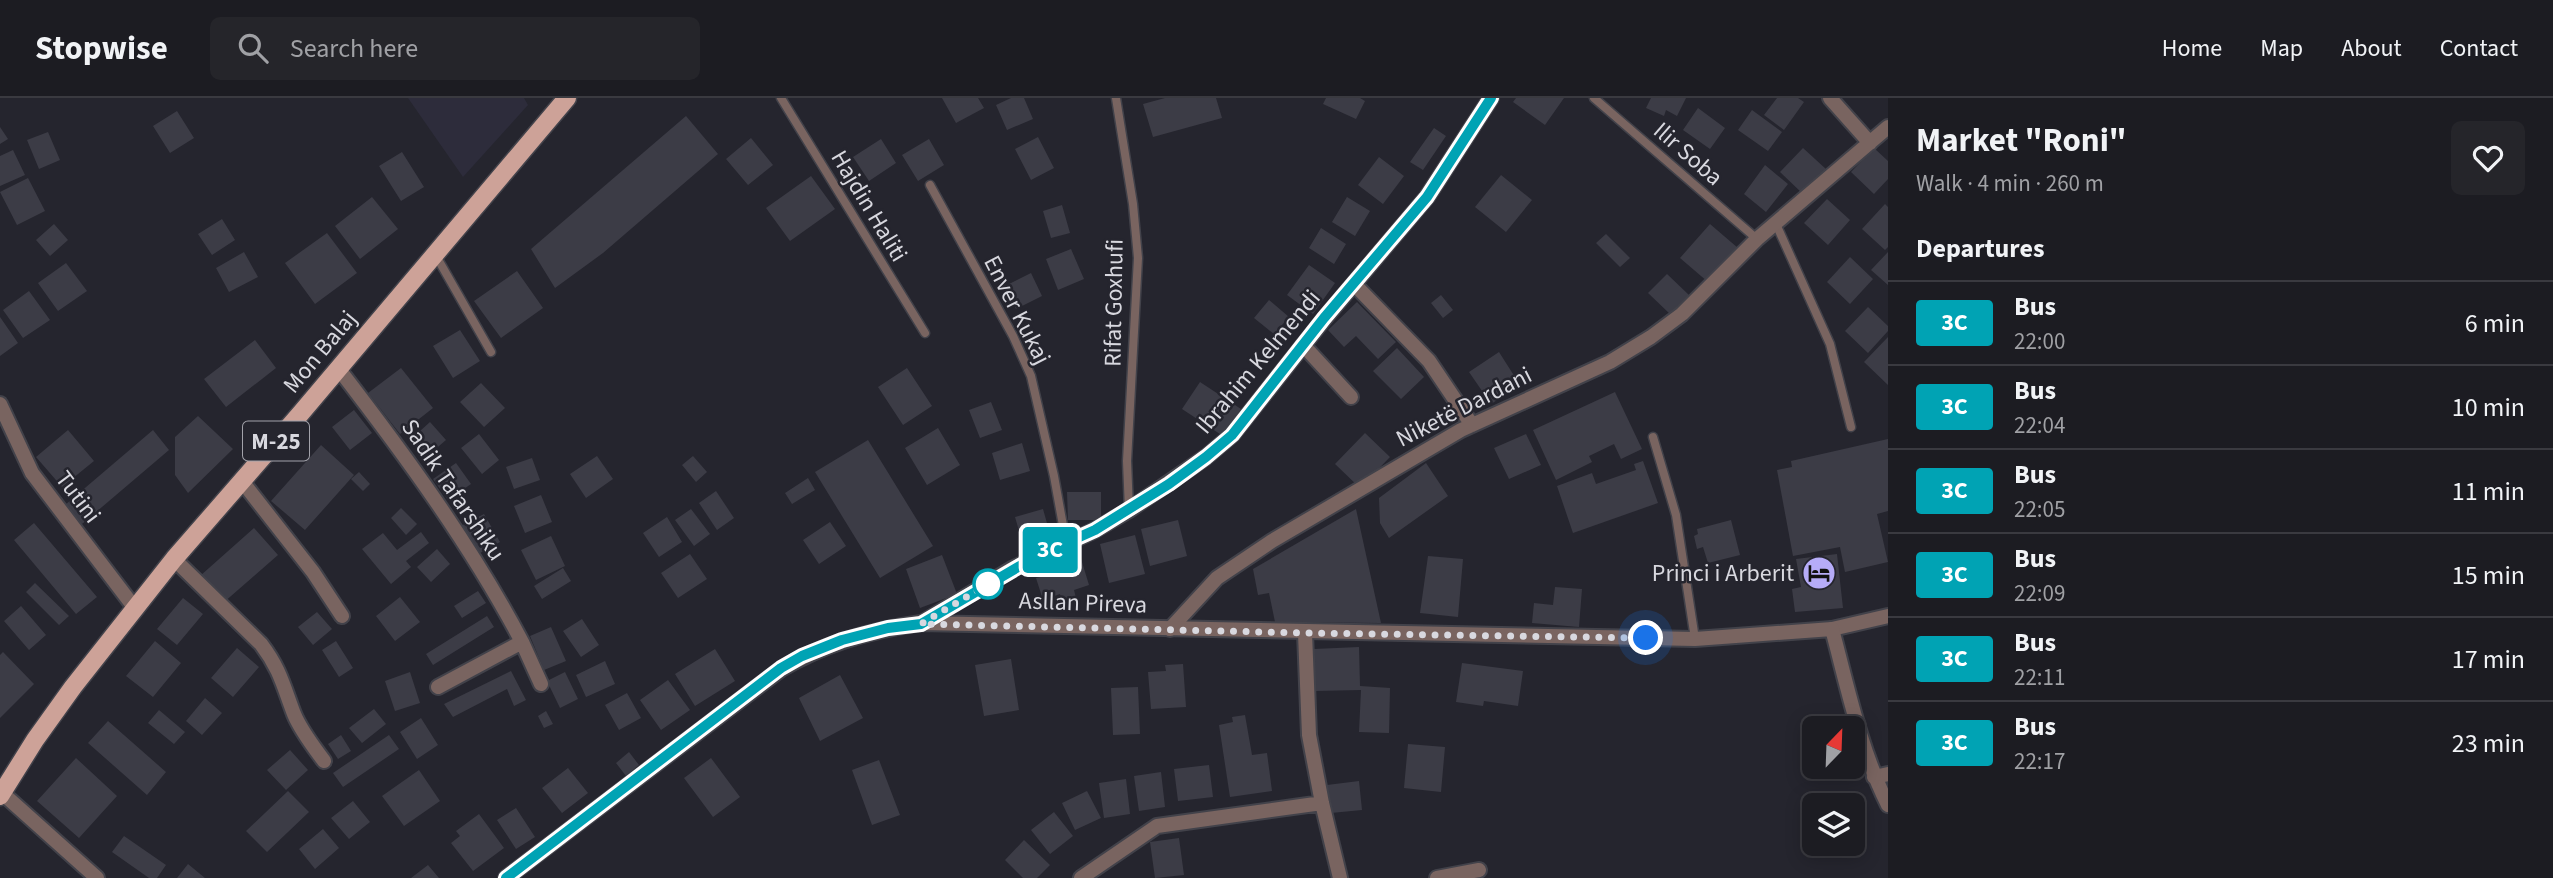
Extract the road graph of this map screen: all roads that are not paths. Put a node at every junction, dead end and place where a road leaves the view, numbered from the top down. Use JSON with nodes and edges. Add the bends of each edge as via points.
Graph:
{"nodes":[{"id":1,"x":567,"y":98,"type":"edge"},
{"id":2,"x":781,"y":98,"type":"edge"},
{"id":3,"x":1116,"y":98,"type":"edge"},
{"id":4,"x":1491,"y":98,"type":"edge"},
{"id":5,"x":1594,"y":98,"type":"edge"},
{"id":6,"x":1830,"y":98,"type":"edge"},
{"id":7,"x":1886,"y":132,"type":"edge"},
{"id":8,"x":1870,"y":143,"type":"junction"},
{"id":9,"x":930,"y":186,"type":"dead end"},
{"id":10,"x":1776,"y":224,"type":"junction"},
{"id":11,"x":1757,"y":239,"type":"junction"},
{"id":12,"x":435,"y":254,"type":"junction"},
{"id":13,"x":1354,"y":284,"type":"junction"},
{"id":14,"x":925,"y":333,"type":"dead end"},
{"id":15,"x":1303,"y":345,"type":"junction"},
{"id":16,"x":491,"y":352,"type":"dead end"},
{"id":17,"x":338,"y":368,"type":"junction"},
{"id":18,"x":1351,"y":397,"type":"dead end"},
{"id":19,"x":0,"y":404,"type":"edge"},
{"id":20,"x":1472,"y":425,"type":"junction"},
{"id":21,"x":1851,"y":427,"type":"dead end"},
{"id":22,"x":1653,"y":437,"type":"dead end"},
{"id":23,"x":242,"y":480,"type":"junction"},
{"id":24,"x":1129,"y":510,"type":"junction"},
{"id":25,"x":1066,"y":542,"type":"junction"},
{"id":26,"x":174,"y":559,"type":"junction"},
{"id":27,"x":134,"y":607,"type":"junction"},
{"id":28,"x":342,"y":615,"type":"dead end"},
{"id":29,"x":1888,"y":616,"type":"edge"},
{"id":30,"x":921,"y":624,"type":"junction"},
{"id":31,"x":1170,"y":629,"type":"junction"},
{"id":32,"x":1832,"y":629,"type":"junction"},
{"id":33,"x":1305,"y":633,"type":"junction"},
{"id":34,"x":1695,"y":639,"type":"junction"},
{"id":35,"x":522,"y":642,"type":"junction"},
{"id":36,"x":541,"y":684,"type":"dead end"},
{"id":37,"x":438,"y":687,"type":"dead end"},
{"id":38,"x":324,"y":761,"type":"dead end"},
{"id":39,"x":1881,"y":776,"type":"edge"},
{"id":40,"x":1,"y":793,"type":"edge"},
{"id":41,"x":1322,"y":803,"type":"junction"},
{"id":42,"x":1888,"y":804,"type":"edge"},
{"id":43,"x":1479,"y":870,"type":"dead end"},
{"id":44,"x":97,"y":878,"type":"edge"},
{"id":45,"x":506,"y":878,"type":"edge"},
{"id":46,"x":1081,"y":878,"type":"edge"},
{"id":47,"x":1340,"y":878,"type":"edge"},
{"id":48,"x":1437,"y":878,"type":"edge"}],
"edges":[{"from":1,"to":12,"type":"main road","name":"Mon Balaj","number":"M-25"},
{"from":2,"to":14,"type":"lane","name":"Hajdin Haliti"},
{"from":3,"to":24,"type":"lane","name":"Rifat Goxhufi","via":[[1138,258],[1127,461]]},
{"from":4,"to":13,"type":"street","name":"Ibrahim Kelmendi","via":[[1427,197]]},
{"from":5,"to":11,"type":"lane","name":"Ilir Soba"},
{"from":6,"to":8,"type":"street"},
{"from":7,"to":8,"type":"street","name":"Niketë Dardani"},
{"from":8,"to":10,"type":"street","name":"Niketë Dardani"},
{"from":9,"to":25,"type":"lane","name":"Enver Kukaj","via":[[1031,376]]},
{"from":10,"to":11,"type":"street","name":"Niketë Dardani"},
{"from":10,"to":21,"type":"lane","via":[[1830,344]]},
{"from":11,"to":20,"type":"street","name":"Niketë Dardani","via":[[1682,314],[1651,337],[1610,362]]},
{"from":12,"to":16,"type":"lane"},
{"from":12,"to":17,"type":"main road","name":"Mon Balaj","number":"M-25"},
{"from":13,"to":15,"type":"street","name":"Ibrahim Kelmendi"},
{"from":13,"to":20,"type":"street","via":[[1429,361]]},
{"from":15,"to":18,"type":"street"},
{"from":15,"to":24,"type":"street","name":"Ibrahim Kelmendi","via":[[1232,435]]},
{"from":17,"to":23,"type":"main road","name":"Mon Balaj","number":"M-25"},
{"from":17,"to":35,"type":"street","name":"Sadik Tafarshiku","via":[[443,511]]},
{"from":19,"to":27,"type":"street","name":"Tutini","via":[[32,473]]},
{"from":20,"to":31,"type":"street","name":"Niketë Dardani","via":[[1240,561],[1217,578]]},
{"from":22,"to":34,"type":"lane","via":[[1676,515]]},
{"from":23,"to":26,"type":"main road","name":"Mon Balaj","number":"M-25"},
{"from":23,"to":28,"type":"street"},
{"from":24,"to":25,"type":"street","name":"Ibrahim Kelmendi"},
{"from":25,"to":30,"type":"street","name":"Ibrahim Kelmendi"},
{"from":26,"to":27,"type":"main road","name":"Mon Balaj","number":"M-25"},
{"from":26,"to":38,"type":"street","via":[[272,658],[295,715]]},
{"from":27,"to":40,"type":"main road","name":"Mon Balaj","number":"M-25"},
{"from":29,"to":32,"type":"street","name":"Asllan Pireva"},
{"from":30,"to":31,"type":"street","name":"Asllan Pireva"},
{"from":30,"to":45,"type":"street","name":"Asllan Pireva","via":[[857,635],[781,668]]},
{"from":31,"to":33,"type":"street","name":"Asllan Pireva"},
{"from":32,"to":34,"type":"street","name":"Asllan Pireva"},
{"from":32,"to":39,"type":"street","via":[[1859,734]]},
{"from":33,"to":34,"type":"street","name":"Asllan Pireva"},
{"from":33,"to":41,"type":"street","via":[[1309,734]]},
{"from":35,"to":36,"type":"street","name":"Sadik Tafarshiku"},
{"from":35,"to":37,"type":"street"},
{"from":39,"to":42,"type":"street"},
{"from":40,"to":44,"type":"street"},
{"from":41,"to":46,"type":"street","via":[[1157,826]]},
{"from":41,"to":47,"type":"street"},
{"from":43,"to":48,"type":"street"}]}
